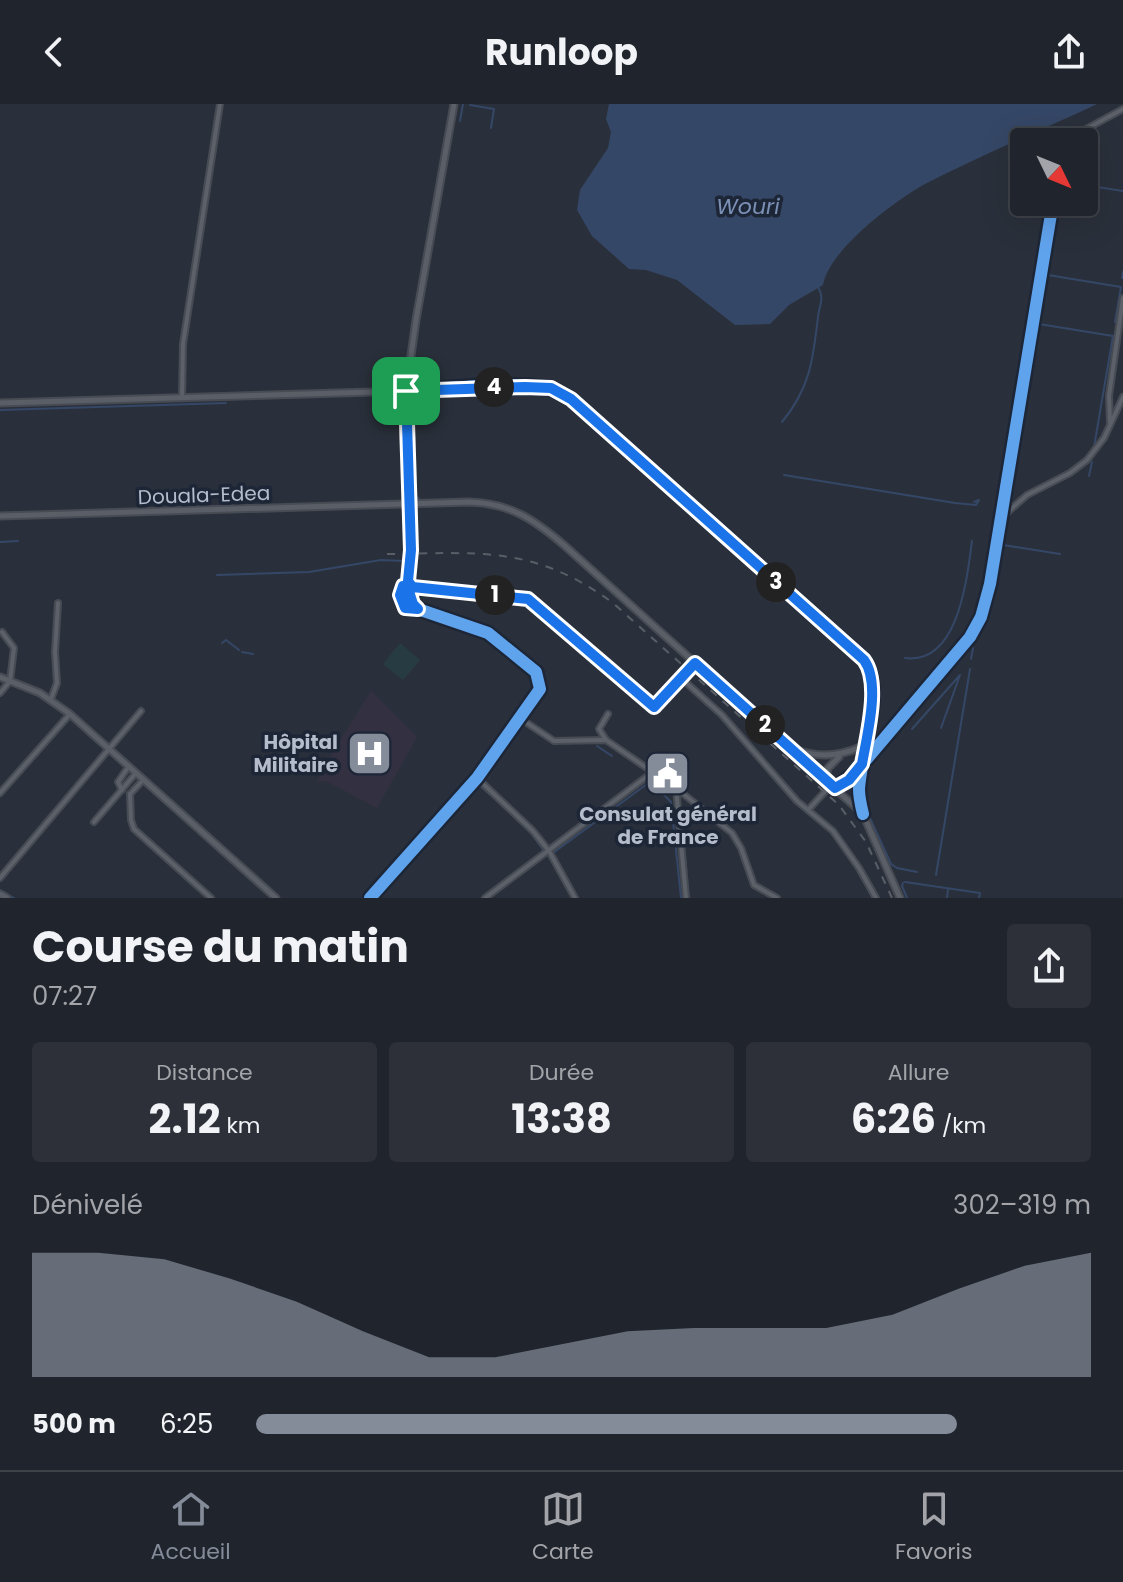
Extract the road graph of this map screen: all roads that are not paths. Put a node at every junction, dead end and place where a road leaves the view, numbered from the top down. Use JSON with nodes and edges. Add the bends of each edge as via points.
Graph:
{"nodes":[{"id":1,"x":220,"y":104,"type":"edge"},
{"id":2,"x":454,"y":104,"type":"edge"},
{"id":3,"x":1123,"y":109,"type":"edge"},
{"id":4,"x":1089,"y":128,"type":"edge"},
{"id":5,"x":1051,"y":216,"type":"edge"},
{"id":6,"x":1123,"y":298,"type":"edge"},
{"id":7,"x":551,"y":388,"type":"joint"},
{"id":8,"x":406,"y":391,"type":"junction"},
{"id":9,"x":1123,"y":397,"type":"edge"},
{"id":10,"x":182,"y":398,"type":"junction"},
{"id":11,"x":0,"y":403,"type":"edge"},
{"id":12,"x":1110,"y":424,"type":"junction"},
{"id":13,"x":408,"y":505,"type":"junction"},
{"id":14,"x":0,"y":516,"type":"edge"},
{"id":15,"x":1002,"y":517,"type":"junction"},
{"id":16,"x":408,"y":585,"type":"junction"},
{"id":17,"x":58,"y":603,"type":"dead end"},
{"id":18,"x":418,"y":609,"type":"junction"},
{"id":19,"x":2,"y":632,"type":"dead end"},
{"id":20,"x":695,"y":663,"type":"junction"},
{"id":21,"x":0,"y":677,"type":"edge"},
{"id":22,"x":681,"y":678,"type":"junction"},
{"id":23,"x":10,"y":681,"type":"junction"},
{"id":24,"x":0,"y":693,"type":"edge"},
{"id":25,"x":51,"y":699,"type":"junction"},
{"id":26,"x":141,"y":711,"type":"dead end"},
{"id":27,"x":70,"y":714,"type":"junction"},
{"id":28,"x":608,"y":714,"type":"dead end"},
{"id":29,"x":521,"y":719,"type":"junction"},
{"id":30,"x":888,"y":732,"type":"junction"},
{"id":31,"x":606,"y":740,"type":"junction"},
{"id":32,"x":866,"y":745,"type":"junction"},
{"id":33,"x":108,"y":748,"type":"junction"},
{"id":34,"x":791,"y":749,"type":"junction"},
{"id":35,"x":843,"y":754,"type":"junction"},
{"id":36,"x":862,"y":764,"type":"junction"},
{"id":37,"x":129,"y":766,"type":"junction"},
{"id":38,"x":653,"y":772,"type":"junction"},
{"id":39,"x":136,"y":773,"type":"junction"},
{"id":40,"x":477,"y":778,"type":"junction"},
{"id":41,"x":825,"y":779,"type":"junction"},
{"id":42,"x":144,"y":780,"type":"junction"},
{"id":43,"x":833,"y":786,"type":"junction"},
{"id":44,"x":676,"y":788,"type":"junction"},
{"id":45,"x":122,"y":790,"type":"junction"},
{"id":46,"x":0,"y":793,"type":"edge"},
{"id":47,"x":130,"y":794,"type":"junction"},
{"id":48,"x":808,"y":810,"type":"junction"},
{"id":49,"x":863,"y":814,"type":"junction"},
{"id":50,"x":94,"y":822,"type":"dead end"},
{"id":51,"x":549,"y":851,"type":"junction"},
{"id":52,"x":0,"y":878,"type":"edge"},
{"id":53,"x":0,"y":894,"type":"edge"},
{"id":54,"x":273,"y":897,"type":"edge"},
{"id":55,"x":7,"y":898,"type":"edge"},
{"id":56,"x":211,"y":898,"type":"edge"},
{"id":57,"x":370,"y":898,"type":"edge"},
{"id":58,"x":485,"y":898,"type":"edge"},
{"id":59,"x":575,"y":898,"type":"edge"},
{"id":60,"x":686,"y":898,"type":"edge"},
{"id":61,"x":777,"y":898,"type":"edge"},
{"id":62,"x":876,"y":898,"type":"edge"},
{"id":63,"x":900,"y":898,"type":"edge"}],
"edges":[{"from":1,"to":10,"type":"street","via":[[183,344]]},
{"from":2,"to":8,"type":"main road"},
{"from":3,"to":4,"type":"street"},
{"from":5,"to":15,"type":"main road"},
{"from":6,"to":12,"type":"street"},
{"from":7,"to":8,"type":"street"},
{"from":7,"to":32,"type":"main road","via":[[571,399],[864,660],[872,677]]},
{"from":8,"to":10,"type":"main road"},
{"from":8,"to":13,"type":"main road"},
{"from":9,"to":12,"type":"street"},
{"from":10,"to":11,"type":"main road"},
{"from":12,"to":15,"type":"street","via":[[1087,460],[1027,495]]},
{"from":13,"to":14,"type":"main road","name":"Douala-Edea"},
{"from":13,"to":16,"type":"street"},
{"from":13,"to":20,"type":"main road","name":"Douala-Edea","via":[[478,502],[520,512]]},
{"from":15,"to":30,"type":"main road","via":[[975,630]]},
{"from":16,"to":18,"type":"street"},
{"from":16,"to":18,"type":"street","via":[[400,595],[403,606]]},
{"from":16,"to":22,"type":"street","via":[[528,599],[654,707]]},
{"from":17,"to":25,"type":"street","via":[[57,683]]},
{"from":18,"to":29,"type":"street","via":[[488,633],[536,672],[540,689]]},
{"from":19,"to":23,"type":"street","via":[[14,648]]},
{"from":20,"to":22,"type":"street"},
{"from":20,"to":34,"type":"main road","name":"Douala-Edea"},
{"from":21,"to":23,"type":"main road"},
{"from":22,"to":48,"type":"street"},
{"from":23,"to":24,"type":"street"},
{"from":23,"to":25,"type":"main road"},
{"from":25,"to":27,"type":"main road"},
{"from":26,"to":33,"type":"street"},
{"from":27,"to":33,"type":"main road"},
{"from":27,"to":46,"type":"street"},
{"from":28,"to":31,"type":"street","via":[[599,729]]},
{"from":29,"to":31,"type":"street","via":[[554,741]]},
{"from":29,"to":40,"type":"street"},
{"from":30,"to":32,"type":"main road"},
{"from":30,"to":36,"type":"main road"},
{"from":31,"to":38,"type":"street"},
{"from":32,"to":35,"type":"main road"},
{"from":32,"to":36,"type":"main road"},
{"from":33,"to":37,"type":"main road"},
{"from":33,"to":52,"type":"street"},
{"from":34,"to":35,"type":"main road","via":[[826,757]]},
{"from":34,"to":41,"type":"main road","name":"Douala-Edea"},
{"from":35,"to":41,"type":"main road"},
{"from":36,"to":43,"type":"main road","via":[[849,780]]},
{"from":36,"to":49,"type":"main road"},
{"from":37,"to":39,"type":"main road"},
{"from":37,"to":45,"type":"street","via":[[118,782]]},
{"from":38,"to":44,"type":"street"},
{"from":38,"to":51,"type":"street"},
{"from":39,"to":42,"type":"main road"},
{"from":39,"to":45,"type":"street"},
{"from":40,"to":51,"type":"street"},
{"from":40,"to":57,"type":"street"},
{"from":41,"to":43,"type":"main road","name":"Douala-Edea"},
{"from":42,"to":47,"type":"street"},
{"from":42,"to":54,"type":"main road"},
{"from":43,"to":48,"type":"street"},
{"from":43,"to":49,"type":"main road","name":"Douala-Edea"},
{"from":44,"to":60,"type":"street"},
{"from":44,"to":61,"type":"street","via":[[732,833],[756,888]]},
{"from":45,"to":47,"type":"street"},
{"from":45,"to":50,"type":"street"},
{"from":47,"to":56,"type":"street","via":[[134,829]]},
{"from":48,"to":62,"type":"street","via":[[844,845]]},
{"from":49,"to":63,"type":"main road"},
{"from":51,"to":58,"type":"street"},
{"from":51,"to":59,"type":"street"},
{"from":53,"to":55,"type":"main road"}]}
